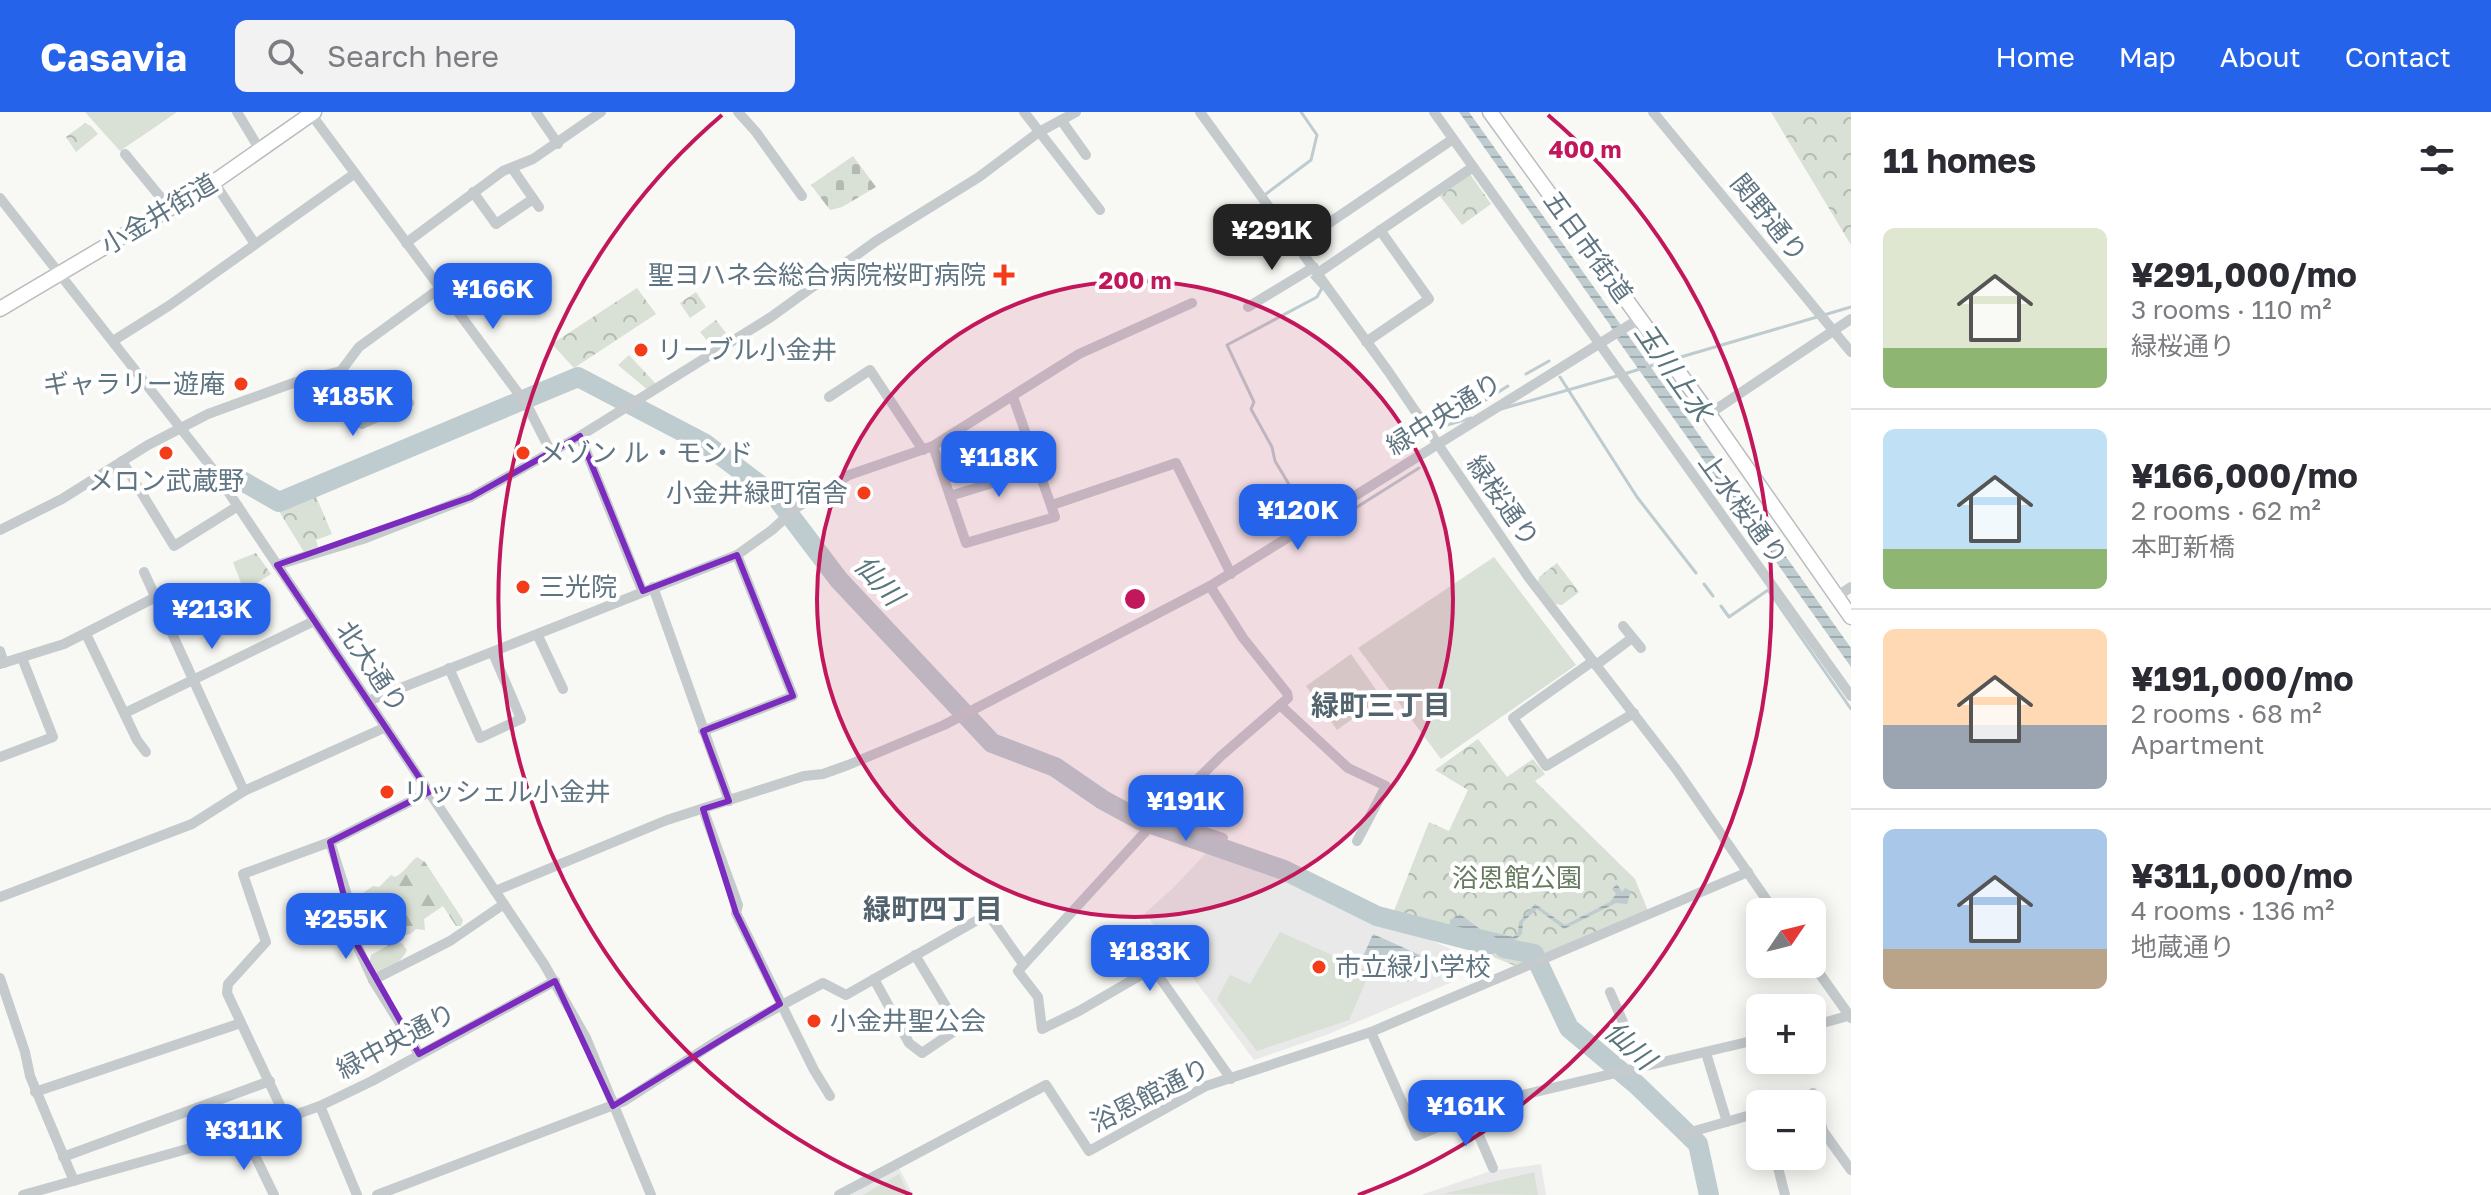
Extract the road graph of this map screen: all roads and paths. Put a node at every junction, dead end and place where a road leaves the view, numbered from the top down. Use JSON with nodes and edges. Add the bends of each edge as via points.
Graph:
{"nodes":[{"id":1,"x":237,"y":112,"type":"edge"},
{"id":2,"x":536,"y":112,"type":"edge"},
{"id":3,"x":601,"y":112,"type":"edge"},
{"id":4,"x":738,"y":112,"type":"edge"},
{"id":5,"x":1024,"y":112,"type":"edge"},
{"id":6,"x":1076,"y":112,"type":"edge"},
{"id":7,"x":1200,"y":112,"type":"edge"},
{"id":8,"x":1434,"y":112,"type":"edge"},
{"id":9,"x":1490,"y":112,"type":"edge"},
{"id":10,"x":1653,"y":112,"type":"edge"},
{"id":11,"x":313,"y":113,"type":"edge"},
{"id":12,"x":1061,"y":120,"type":"junction"},
{"id":13,"x":1039,"y":132,"type":"junction"},
{"id":14,"x":1453,"y":139,"type":"junction"},
{"id":15,"x":558,"y":144,"type":"junction"},
{"id":16,"x":260,"y":150,"type":"junction"},
{"id":17,"x":125,"y":154,"type":"dead end"},
{"id":18,"x":1086,"y":155,"type":"dead end"},
{"id":19,"x":1473,"y":167,"type":"junction"},
{"id":20,"x":512,"y":168,"type":"junction"},
{"id":21,"x":354,"y":174,"type":"junction"},
{"id":22,"x":214,"y":182,"type":"junction"},
{"id":23,"x":473,"y":192,"type":"junction"},
{"id":24,"x":802,"y":196,"type":"dead end"},
{"id":25,"x":0,"y":198,"type":"edge"},
{"id":26,"x":171,"y":210,"type":"junction"},
{"id":27,"x":1100,"y":210,"type":"dead end"},
{"id":28,"x":1380,"y":230,"type":"junction"},
{"id":29,"x":406,"y":243,"type":"junction"},
{"id":30,"x":255,"y":244,"type":"junction"},
{"id":31,"x":1298,"y":244,"type":"junction"},
{"id":32,"x":1316,"y":270,"type":"junction"},
{"id":33,"x":60,"y":273,"type":"junction"},
{"id":34,"x":439,"y":289,"type":"junction"},
{"id":35,"x":1192,"y":303,"type":"dead end"},
{"id":36,"x":1248,"y":307,"type":"dead end"},
{"id":37,"x":0,"y":309,"type":"edge"},
{"id":38,"x":1851,"y":319,"type":"edge"},
{"id":39,"x":1637,"y":320,"type":"junction"},
{"id":40,"x":1834,"y":330,"type":"junction"},
{"id":41,"x":113,"y":341,"type":"junction"},
{"id":42,"x":1366,"y":342,"type":"junction"},
{"id":43,"x":1602,"y":343,"type":"junction"},
{"id":44,"x":1851,"y":352,"type":"edge"},
{"id":45,"x":341,"y":371,"type":"junction"},
{"id":46,"x":829,"y":397,"type":"dead end"},
{"id":47,"x":1013,"y":397,"type":"junction"},
{"id":48,"x":409,"y":403,"type":"dead end"},
{"id":49,"x":1709,"y":414,"type":"junction"},
{"id":50,"x":180,"y":427,"type":"junction"},
{"id":51,"x":580,"y":436,"type":"junction"},
{"id":52,"x":1437,"y":445,"type":"junction"},
{"id":53,"x":928,"y":448,"type":"junction"},
{"id":54,"x":551,"y":452,"type":"junction"},
{"id":55,"x":122,"y":461,"type":"junction"},
{"id":56,"x":1038,"y":469,"type":"junction"},
{"id":57,"x":950,"y":496,"type":"junction"},
{"id":58,"x":1052,"y":505,"type":"junction"},
{"id":59,"x":238,"y":506,"type":"junction"},
{"id":60,"x":0,"y":530,"type":"edge"},
{"id":61,"x":737,"y":555,"type":"junction"},
{"id":62,"x":277,"y":565,"type":"junction"},
{"id":63,"x":144,"y":572,"type":"dead end"},
{"id":64,"x":1231,"y":574,"type":"junction"},
{"id":65,"x":1210,"y":586,"type":"junction"},
{"id":66,"x":1851,"y":587,"type":"edge"},
{"id":67,"x":648,"y":589,"type":"junction"},
{"id":68,"x":156,"y":597,"type":"junction"},
{"id":69,"x":1836,"y":597,"type":"junction"},
{"id":70,"x":1851,"y":617,"type":"edge"},
{"id":71,"x":314,"y":621,"type":"junction"},
{"id":72,"x":1623,"y":626,"type":"dead end"},
{"id":73,"x":86,"y":634,"type":"junction"},
{"id":74,"x":538,"y":636,"type":"junction"},
{"id":75,"x":1632,"y":638,"type":"junction"},
{"id":76,"x":1641,"y":648,"type":"dead end"},
{"id":77,"x":0,"y":651,"type":"edge"},
{"id":78,"x":493,"y":653,"type":"junction"},
{"id":79,"x":22,"y":658,"type":"junction"},
{"id":80,"x":1595,"y":663,"type":"junction"},
{"id":81,"x":2,"y":664,"type":"edge"},
{"id":82,"x":449,"y":668,"type":"junction"},
{"id":83,"x":194,"y":679,"type":"junction"},
{"id":84,"x":563,"y":689,"type":"dead end"},
{"id":85,"x":1851,"y":696,"type":"edge"},
{"id":86,"x":368,"y":701,"type":"junction"},
{"id":87,"x":1280,"y":705,"type":"junction"},
{"id":88,"x":125,"y":713,"type":"junction"},
{"id":89,"x":1634,"y":713,"type":"junction"},
{"id":90,"x":386,"y":727,"type":"junction"},
{"id":91,"x":703,"y":731,"type":"junction"},
{"id":92,"x":146,"y":752,"type":"dead end"},
{"id":93,"x":0,"y":757,"type":"edge"},
{"id":94,"x":244,"y":791,"type":"junction"},
{"id":95,"x":429,"y":792,"type":"junction"},
{"id":96,"x":729,"y":801,"type":"junction"},
{"id":97,"x":703,"y":809,"type":"junction"},
{"id":98,"x":1158,"y":818,"type":"junction"},
{"id":99,"x":1223,"y":838,"type":"dead end"},
{"id":100,"x":1357,"y":841,"type":"dead end"},
{"id":101,"x":330,"y":842,"type":"junction"},
{"id":102,"x":1748,"y":872,"type":"junction"},
{"id":103,"x":495,"y":891,"type":"junction"},
{"id":104,"x":0,"y":897,"type":"edge"},
{"id":105,"x":1766,"y":898,"type":"edge"},
{"id":106,"x":504,"y":904,"type":"junction"},
{"id":107,"x":915,"y":955,"type":"junction"},
{"id":108,"x":1023,"y":964,"type":"junction"},
{"id":109,"x":0,"y":978,"type":"edge"},
{"id":110,"x":1823,"y":978,"type":"edge"},
{"id":111,"x":874,"y":979,"type":"junction"},
{"id":112,"x":373,"y":980,"type":"junction"},
{"id":113,"x":555,"y":981,"type":"junction"},
{"id":114,"x":1610,"y":992,"type":"dead end"},
{"id":115,"x":780,"y":1004,"type":"junction"},
{"id":116,"x":1850,"y":1016,"type":"edge"},
{"id":117,"x":1826,"y":1022,"type":"edge"},
{"id":118,"x":241,"y":1023,"type":"junction"},
{"id":119,"x":1371,"y":1032,"type":"junction"},
{"id":120,"x":1746,"y":1043,"type":"edge"},
{"id":121,"x":1706,"y":1053,"type":"junction"},
{"id":122,"x":419,"y":1054,"type":"junction"},
{"id":123,"x":1637,"y":1067,"type":"junction"},
{"id":124,"x":1231,"y":1079,"type":"junction"},
{"id":125,"x":270,"y":1081,"type":"junction"},
{"id":126,"x":35,"y":1092,"type":"junction"},
{"id":127,"x":830,"y":1096,"type":"dead end"},
{"id":128,"x":320,"y":1106,"type":"junction"},
{"id":129,"x":613,"y":1106,"type":"junction"},
{"id":130,"x":1470,"y":1115,"type":"junction"},
{"id":131,"x":1746,"y":1116,"type":"edge"},
{"id":132,"x":286,"y":1118,"type":"junction"},
{"id":133,"x":1727,"y":1122,"type":"junction"},
{"id":134,"x":244,"y":1133,"type":"junction"},
{"id":135,"x":1684,"y":1134,"type":"dead end"},
{"id":136,"x":1826,"y":1135,"type":"edge"},
{"id":137,"x":63,"y":1157,"type":"junction"},
{"id":138,"x":1493,"y":1168,"type":"dead end"},
{"id":139,"x":1779,"y":1170,"type":"edge"},
{"id":140,"x":1851,"y":1170,"type":"edge"},
{"id":141,"x":74,"y":1181,"type":"junction"},
{"id":142,"x":23,"y":1195,"type":"edge"},
{"id":143,"x":274,"y":1195,"type":"edge"},
{"id":144,"x":357,"y":1195,"type":"edge"},
{"id":145,"x":377,"y":1195,"type":"edge"},
{"id":146,"x":651,"y":1195,"type":"edge"},
{"id":147,"x":839,"y":1195,"type":"edge"},
{"id":148,"x":1785,"y":1195,"type":"edge"}],
"edges":[{"from":1,"to":16,"type":"street"},
{"from":2,"to":15,"type":"street"},
{"from":3,"to":15,"type":"street"},
{"from":4,"to":24,"type":"street"},
{"from":5,"to":13,"type":"street"},
{"from":6,"to":12,"type":"street"},
{"from":7,"to":31,"type":"street","name":"緑桜通り"},
{"from":8,"to":14,"type":"street","name":"上水桜通り"},
{"from":9,"to":39,"type":"main road","name":"五日市街道"},
{"from":10,"to":40,"type":"street","name":"関野通り"},
{"from":11,"to":16,"type":"main road","name":"小金井街道"},
{"from":11,"to":21,"type":"street"},
{"from":12,"to":13,"type":"street"},
{"from":12,"to":18,"type":"street"},
{"from":13,"to":27,"type":"street"},
{"from":13,"to":51,"type":"street","via":[[771,317]]},
{"from":14,"to":19,"type":"street","name":"上水桜通り"},
{"from":14,"to":31,"type":"street"},
{"from":15,"to":20,"type":"street"},
{"from":16,"to":22,"type":"main road","name":"小金井街道"},
{"from":17,"to":26,"type":"street"},
{"from":19,"to":28,"type":"street"},
{"from":19,"to":43,"type":"street","name":"上水桜通り"},
{"from":20,"to":23,"type":"street"},
{"from":20,"to":23,"type":"street","via":[[536,203],[496,224]]},
{"from":21,"to":29,"type":"street"},
{"from":21,"to":30,"type":"street"},
{"from":22,"to":26,"type":"main road","name":"小金井街道"},
{"from":22,"to":30,"type":"street"},
{"from":23,"to":29,"type":"street"},
{"from":25,"to":33,"type":"street","name":"北大通り"},
{"from":26,"to":33,"type":"main road","name":"小金井街道"},
{"from":28,"to":32,"type":"street"},
{"from":28,"to":42,"type":"street","via":[[1429,299]]},
{"from":29,"to":34,"type":"street"},
{"from":30,"to":41,"type":"street"},
{"from":31,"to":32,"type":"street","name":"緑桜通り"},
{"from":32,"to":36,"type":"street"},
{"from":32,"to":42,"type":"street","name":"緑桜通り"},
{"from":33,"to":37,"type":"main road","name":"小金井街道"},
{"from":33,"to":41,"type":"street","name":"北大通り"},
{"from":34,"to":45,"type":"street","via":[[359,347]]},
{"from":34,"to":54,"type":"street","via":[[527,405]]},
{"from":35,"to":47,"type":"street","via":[[1079,354]]},
{"from":38,"to":40,"type":"street"},
{"from":39,"to":43,"type":"street","name":"緑中央通り"},
{"from":39,"to":49,"type":"main road","name":"五日市街道"},
{"from":40,"to":44,"type":"street","name":"関野通り"},
{"from":40,"to":49,"type":"street"},
{"from":41,"to":50,"type":"street","name":"北大通り"},
{"from":42,"to":52,"type":"street","name":"緑桜通り"},
{"from":43,"to":52,"type":"street","name":"緑中央通り"},
{"from":43,"to":85,"type":"street","name":"上水桜通り","via":[[1822,664]]},
{"from":45,"to":48,"type":"street","via":[[362,424]]},
{"from":45,"to":50,"type":"street","via":[[232,404]]},
{"from":46,"to":53,"type":"street","via":[[870,370]]},
{"from":47,"to":53,"type":"street"},
{"from":47,"to":56,"type":"street"},
{"from":49,"to":69,"type":"main road","name":"五日市街道"},
{"from":50,"to":55,"type":"street"},
{"from":50,"to":59,"type":"street","name":"北大通り"},
{"from":51,"to":54,"type":"street"},
{"from":51,"to":67,"type":"street"},
{"from":52,"to":64,"type":"street","name":"緑中央通り"},
{"from":52,"to":80,"type":"street","name":"緑桜通り"},
{"from":53,"to":57,"type":"street"},
{"from":53,"to":61,"type":"street","via":[[849,475]]},
{"from":54,"to":62,"type":"street","via":[[471,497]]},
{"from":55,"to":59,"type":"street","via":[[174,546]]},
{"from":55,"to":60,"type":"street"},
{"from":56,"to":57,"type":"street"},
{"from":56,"to":58,"type":"street"},
{"from":57,"to":58,"type":"street","via":[[966,543],[1055,517]]},
{"from":58,"to":64,"type":"street","via":[[1176,463]]},
{"from":59,"to":62,"type":"street","name":"北大通り"},
{"from":61,"to":67,"type":"street"},
{"from":61,"to":91,"type":"street","via":[[793,696]]},
{"from":62,"to":71,"type":"street","name":"北大通り"},
{"from":63,"to":68,"type":"street"},
{"from":64,"to":65,"type":"street","name":"緑中央通り"},
{"from":65,"to":87,"type":"street","via":[[1287,693]]},
{"from":65,"to":96,"type":"street","name":"緑中央通り","via":[[958,719],[823,774]]},
{"from":66,"to":69,"type":"street"},
{"from":67,"to":74,"type":"street"},
{"from":67,"to":91,"type":"street"},
{"from":68,"to":73,"type":"street"},
{"from":68,"to":83,"type":"street"},
{"from":69,"to":70,"type":"main road","name":"五日市街道"},
{"from":71,"to":83,"type":"street"},
{"from":71,"to":86,"type":"street","name":"北大通り"},
{"from":72,"to":75,"type":"street"},
{"from":73,"to":79,"type":"street"},
{"from":73,"to":88,"type":"street"},
{"from":74,"to":78,"type":"street"},
{"from":74,"to":84,"type":"street"},
{"from":75,"to":76,"type":"street"},
{"from":75,"to":80,"type":"street"},
{"from":77,"to":81,"type":"street"},
{"from":78,"to":82,"type":"street"},
{"from":78,"to":82,"type":"street","via":[[521,719],[480,738]]},
{"from":79,"to":81,"type":"street"},
{"from":79,"to":93,"type":"street","via":[[53,737]]},
{"from":80,"to":89,"type":"street","name":"緑桜通り"},
{"from":80,"to":89,"type":"street","via":[[1513,718],[1546,766]]},
{"from":82,"to":86,"type":"street"},
{"from":83,"to":88,"type":"street"},
{"from":83,"to":94,"type":"street"},
{"from":86,"to":90,"type":"street","name":"北大通り"},
{"from":87,"to":98,"type":"street"},
{"from":87,"to":100,"type":"street","via":[[1348,768],[1386,786]]},
{"from":88,"to":92,"type":"street"},
{"from":89,"to":102,"type":"street","name":"緑桜通り"},
{"from":90,"to":94,"type":"street"},
{"from":90,"to":95,"type":"street","name":"北大通り"},
{"from":91,"to":96,"type":"street"},
{"from":94,"to":104,"type":"street","via":[[192,824]]},
{"from":95,"to":101,"type":"street"},
{"from":95,"to":103,"type":"street","name":"北大通り"},
{"from":96,"to":97,"type":"street"},
{"from":97,"to":103,"type":"street"},
{"from":97,"to":115,"type":"street","via":[[738,905],[736,913]]},
{"from":98,"to":99,"type":"street"},
{"from":98,"to":108,"type":"street"},
{"from":101,"to":112,"type":"street","via":[[356,923],[356,943]]},
{"from":101,"to":118,"type":"street","via":[[243,874],[266,942],[228,984]]},
{"from":102,"to":105,"type":"street","name":"緑桜通り"},
{"from":102,"to":119,"type":"street","name":"浴恩館通り"},
{"from":103,"to":106,"type":"street","name":"北大通り"},
{"from":106,"to":112,"type":"street","via":[[450,941]]},
{"from":106,"to":113,"type":"street","name":"北大通り"},
{"from":107,"to":108,"type":"street","via":[[988,914]]},
{"from":107,"to":111,"type":"street"},
{"from":107,"to":111,"type":"street","via":[[959,1028],[922,1053],[909,1043]]},
{"from":108,"to":124,"type":"street","via":[[1018,971],[1038,997],[1042,1029],[1153,968]]},
{"from":109,"to":126,"type":"street"},
{"from":110,"to":116,"type":"street"},
{"from":111,"to":115,"type":"street","via":[[846,995],[823,983]]},
{"from":112,"to":122,"type":"street"},
{"from":113,"to":122,"type":"street","name":"緑中央通り"},
{"from":113,"to":129,"type":"street","name":"北大通り","via":[[586,1038]]},
{"from":114,"to":123,"type":"street"},
{"from":115,"to":127,"type":"street"},
{"from":115,"to":129,"type":"street"},
{"from":116,"to":117,"type":"street"},
{"from":118,"to":125,"type":"street"},
{"from":118,"to":126,"type":"street"},
{"from":119,"to":124,"type":"street","name":"浴恩館通り"},
{"from":119,"to":130,"type":"street","via":[[1417,1136]]},
{"from":120,"to":121,"type":"street"},
{"from":121,"to":123,"type":"street"},
{"from":121,"to":133,"type":"street"},
{"from":122,"to":128,"type":"street","name":"緑中央通り"},
{"from":123,"to":130,"type":"street","via":[[1505,1099]]},
{"from":124,"to":147,"type":"street","name":"浴恩館通り","via":[[1206,1086],[1089,1151],[1046,1085]]},
{"from":125,"to":132,"type":"street"},
{"from":125,"to":137,"type":"street"},
{"from":126,"to":137,"type":"street"},
{"from":128,"to":132,"type":"street","name":"緑中央通り"},
{"from":128,"to":144,"type":"street"},
{"from":129,"to":145,"type":"street"},
{"from":129,"to":146,"type":"street","name":"北大通り"},
{"from":130,"to":138,"type":"street"},
{"from":131,"to":133,"type":"street"},
{"from":132,"to":134,"type":"street","name":"緑中央通り"},
{"from":133,"to":135,"type":"street"},
{"from":134,"to":141,"type":"street","name":"緑中央通り"},
{"from":134,"to":143,"type":"street"},
{"from":136,"to":140,"type":"street"},
{"from":137,"to":141,"type":"street"},
{"from":139,"to":148,"type":"street"},
{"from":141,"to":142,"type":"street","name":"緑中央通り"}]}
